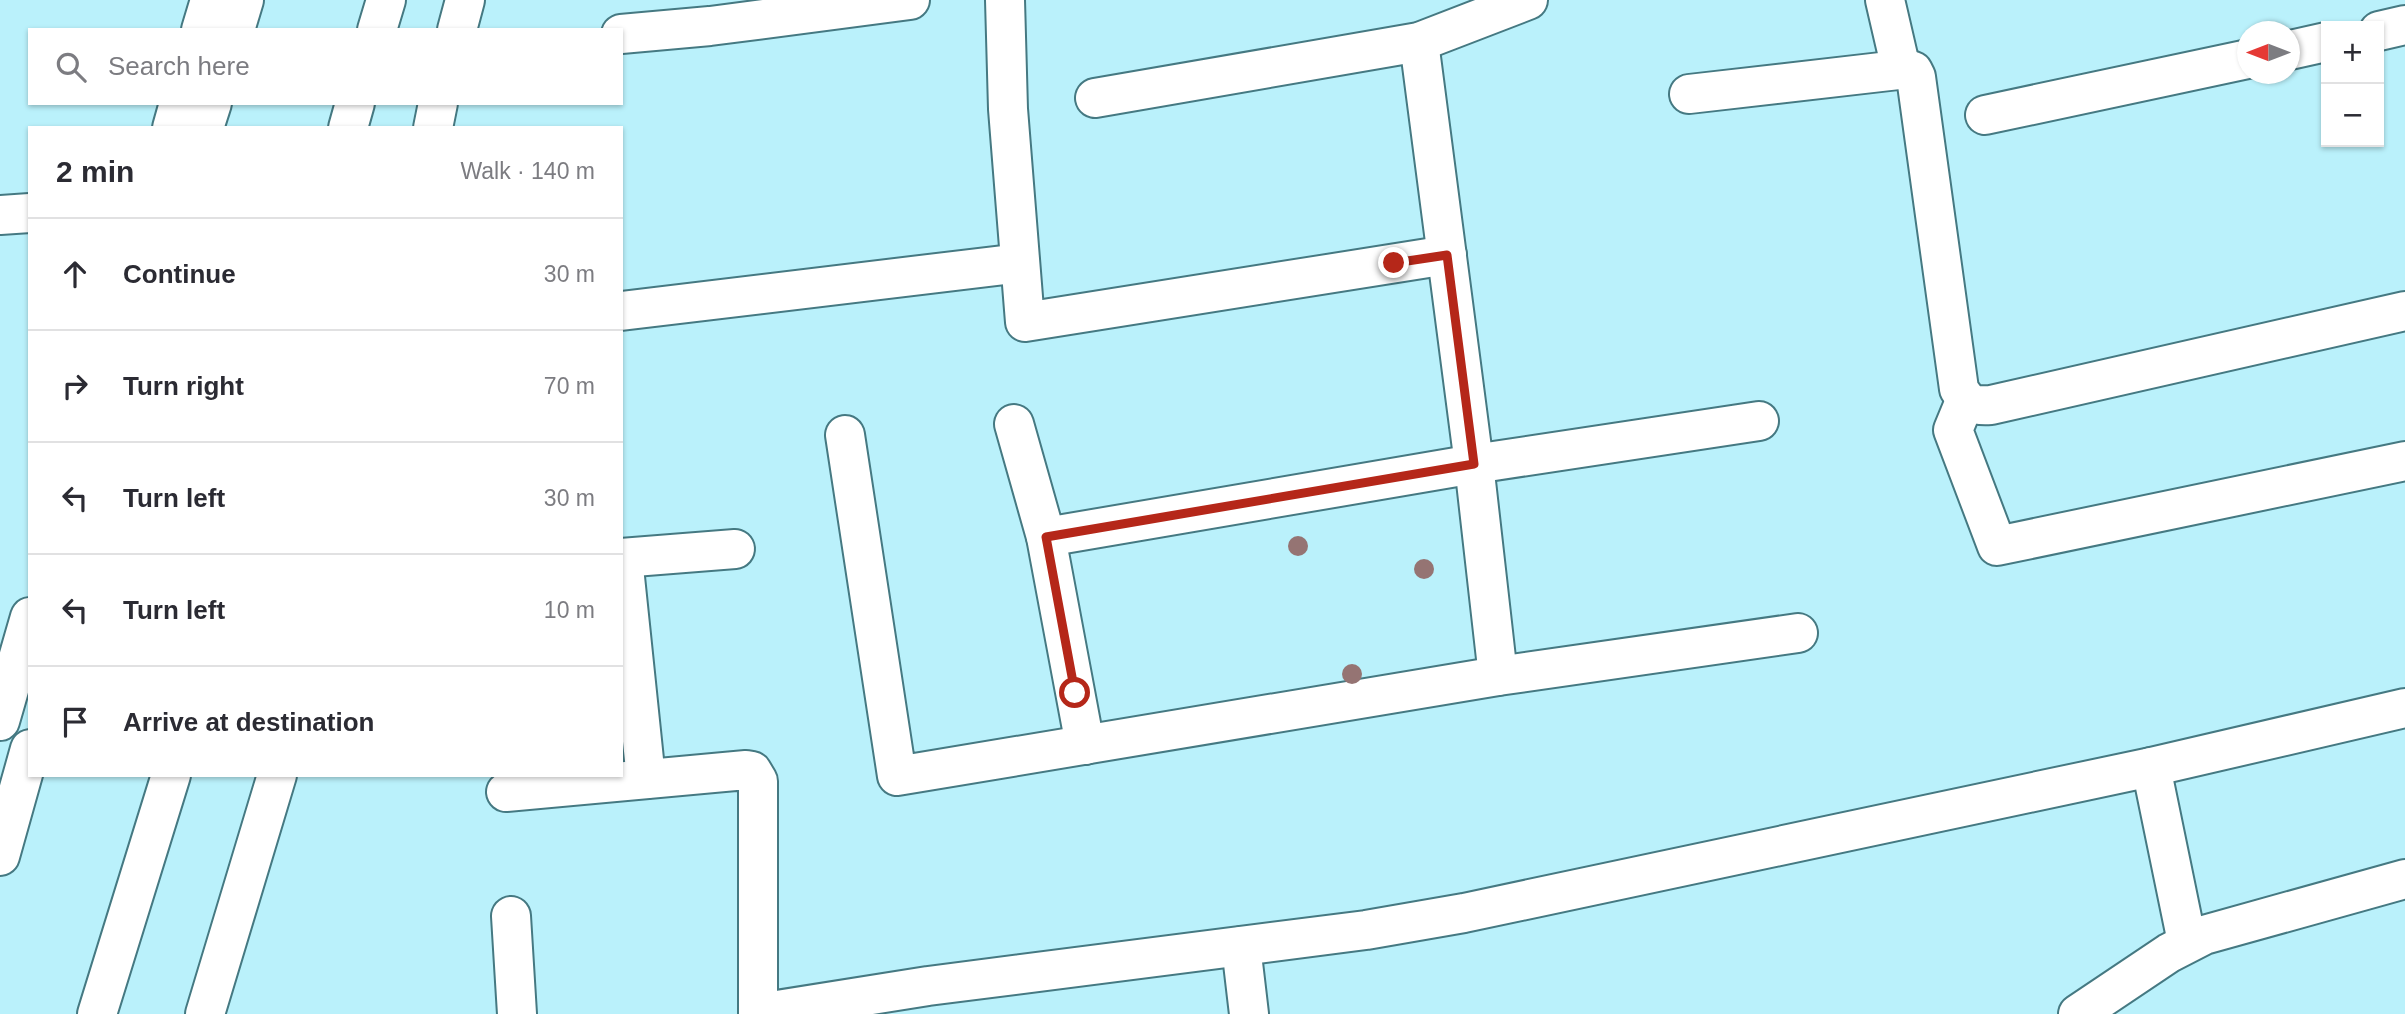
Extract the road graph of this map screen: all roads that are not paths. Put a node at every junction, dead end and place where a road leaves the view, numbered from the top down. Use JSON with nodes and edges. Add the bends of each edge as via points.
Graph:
{"nodes":[{"id":1,"x":210,"y":0,"type":"edge"},
{"id":2,"x":244,"y":0,"type":"edge"},
{"id":3,"x":386,"y":0,"type":"edge"},
{"id":4,"x":465,"y":0,"type":"edge"},
{"id":5,"x":910,"y":0,"type":"edge"},
{"id":6,"x":1005,"y":0,"type":"edge"},
{"id":7,"x":1528,"y":0,"type":"edge"},
{"id":8,"x":1885,"y":0,"type":"edge"},
{"id":9,"x":708,"y":13,"type":"edge"},
{"id":10,"x":2405,"y":25,"type":"edge"},
{"id":11,"x":202,"y":28,"type":"edge"},
{"id":12,"x":235,"y":28,"type":"edge"},
{"id":13,"x":378,"y":28,"type":"edge"},
{"id":14,"x":458,"y":28,"type":"edge"},
{"id":15,"x":2384,"y":30,"type":"edge"},
{"id":16,"x":623,"y":34,"type":"edge"},
{"id":17,"x":1419,"y":42,"type":"junction"},
{"id":18,"x":2321,"y":43,"type":"edge"},
{"id":19,"x":2300,"y":48,"type":"edge"},
{"id":20,"x":2237,"y":61,"type":"edge"},
{"id":21,"x":1901,"y":69,"type":"junction"},
{"id":22,"x":1689,"y":94,"type":"dead end"},
{"id":23,"x":1095,"y":98,"type":"dead end"},
{"id":24,"x":178,"y":105,"type":"edge"},
{"id":25,"x":211,"y":105,"type":"edge"},
{"id":26,"x":354,"y":105,"type":"edge"},
{"id":27,"x":438,"y":105,"type":"edge"},
{"id":28,"x":1985,"y":115,"type":"dead end"},
{"id":29,"x":173,"y":126,"type":"edge"},
{"id":30,"x":205,"y":126,"type":"edge"},
{"id":31,"x":349,"y":126,"type":"edge"},
{"id":32,"x":433,"y":126,"type":"edge"},
{"id":33,"x":28,"y":213,"type":"edge"},
{"id":34,"x":0,"y":215,"type":"edge"},
{"id":35,"x":1447,"y":255,"type":"junction"},
{"id":36,"x":1020,"y":263,"type":"junction"},
{"id":37,"x":623,"y":311,"type":"edge"},
{"id":38,"x":2405,"y":312,"type":"edge"},
{"id":39,"x":1965,"y":401,"type":"junction"},
{"id":40,"x":1759,"y":421,"type":"dead end"},
{"id":41,"x":1014,"y":425,"type":"dead end"},
{"id":42,"x":845,"y":435,"type":"dead end"},
{"id":43,"x":2405,"y":461,"type":"edge"},
{"id":44,"x":1474,"y":464,"type":"junction"},
{"id":45,"x":1046,"y":537,"type":"junction"},
{"id":46,"x":735,"y":550,"type":"dead end"},
{"id":47,"x":623,"y":558,"type":"edge"},
{"id":48,"x":623,"y":567,"type":"edge"},
{"id":49,"x":28,"y":624,"type":"edge"},
{"id":50,"x":1798,"y":633,"type":"dead end"},
{"id":51,"x":1498,"y":676,"type":"junction"},
{"id":52,"x":2405,"y":708,"type":"edge"},
{"id":53,"x":0,"y":720,"type":"edge"},
{"id":54,"x":1085,"y":745,"type":"junction"},
{"id":55,"x":28,"y":756,"type":"edge"},
{"id":56,"x":2151,"y":767,"type":"junction"},
{"id":57,"x":171,"y":777,"type":"edge"},
{"id":58,"x":276,"y":777,"type":"edge"},
{"id":59,"x":646,"y":779,"type":"junction"},
{"id":60,"x":506,"y":792,"type":"dead end"},
{"id":61,"x":0,"y":856,"type":"edge"},
{"id":62,"x":2405,"y":879,"type":"edge"},
{"id":63,"x":511,"y":916,"type":"dead end"},
{"id":64,"x":2187,"y":942,"type":"junction"},
{"id":65,"x":1241,"y":946,"type":"junction"},
{"id":66,"x":758,"y":1013,"type":"edge"},
{"id":67,"x":97,"y":1014,"type":"edge"},
{"id":68,"x":205,"y":1014,"type":"edge"},
{"id":69,"x":517,"y":1014,"type":"edge"},
{"id":70,"x":1249,"y":1014,"type":"edge"},
{"id":71,"x":2078,"y":1014,"type":"edge"}],
"edges":[{"from":1,"to":11,"type":"street"},
{"from":2,"to":12,"type":"street"},
{"from":3,"to":13,"type":"street"},
{"from":4,"to":14,"type":"street"},
{"from":5,"to":9,"type":"street"},
{"from":6,"to":36,"type":"street","via":[[1007,109]]},
{"from":7,"to":17,"type":"street"},
{"from":8,"to":21,"type":"street"},
{"from":9,"to":16,"type":"street"},
{"from":10,"to":15,"type":"street"},
{"from":17,"to":23,"type":"street"},
{"from":17,"to":35,"type":"street"},
{"from":18,"to":19,"type":"street"},
{"from":20,"to":28,"type":"street"},
{"from":21,"to":22,"type":"street"},
{"from":21,"to":39,"type":"street","via":[[1913,71],[1916,77],[1959,390]]},
{"from":24,"to":29,"type":"street"},
{"from":25,"to":30,"type":"street"},
{"from":26,"to":31,"type":"street"},
{"from":27,"to":32,"type":"street"},
{"from":33,"to":34,"type":"street"},
{"from":35,"to":36,"type":"street","via":[[1025,322]]},
{"from":35,"to":44,"type":"street"},
{"from":36,"to":37,"type":"street"},
{"from":38,"to":39,"type":"street","via":[[1991,405]]},
{"from":39,"to":43,"type":"street","via":[[1954,430],[1997,546]]},
{"from":40,"to":44,"type":"street"},
{"from":41,"to":45,"type":"street"},
{"from":42,"to":54,"type":"street","via":[[897,776]]},
{"from":44,"to":45,"type":"street"},
{"from":44,"to":51,"type":"street"},
{"from":45,"to":54,"type":"street"},
{"from":46,"to":47,"type":"street"},
{"from":48,"to":59,"type":"street"},
{"from":49,"to":53,"type":"street"},
{"from":50,"to":51,"type":"street"},
{"from":51,"to":54,"type":"street"},
{"from":52,"to":56,"type":"street"},
{"from":55,"to":61,"type":"street"},
{"from":56,"to":64,"type":"street"},
{"from":56,"to":65,"type":"street","via":[[1464,913]]},
{"from":57,"to":67,"type":"street"},
{"from":58,"to":68,"type":"street"},
{"from":59,"to":60,"type":"street"},
{"from":59,"to":66,"type":"street","via":[[746,770],[756,775]]},
{"from":62,"to":64,"type":"street"},
{"from":63,"to":69,"type":"street"},
{"from":64,"to":71,"type":"street"},
{"from":65,"to":66,"type":"street"},
{"from":65,"to":70,"type":"street"}]}
